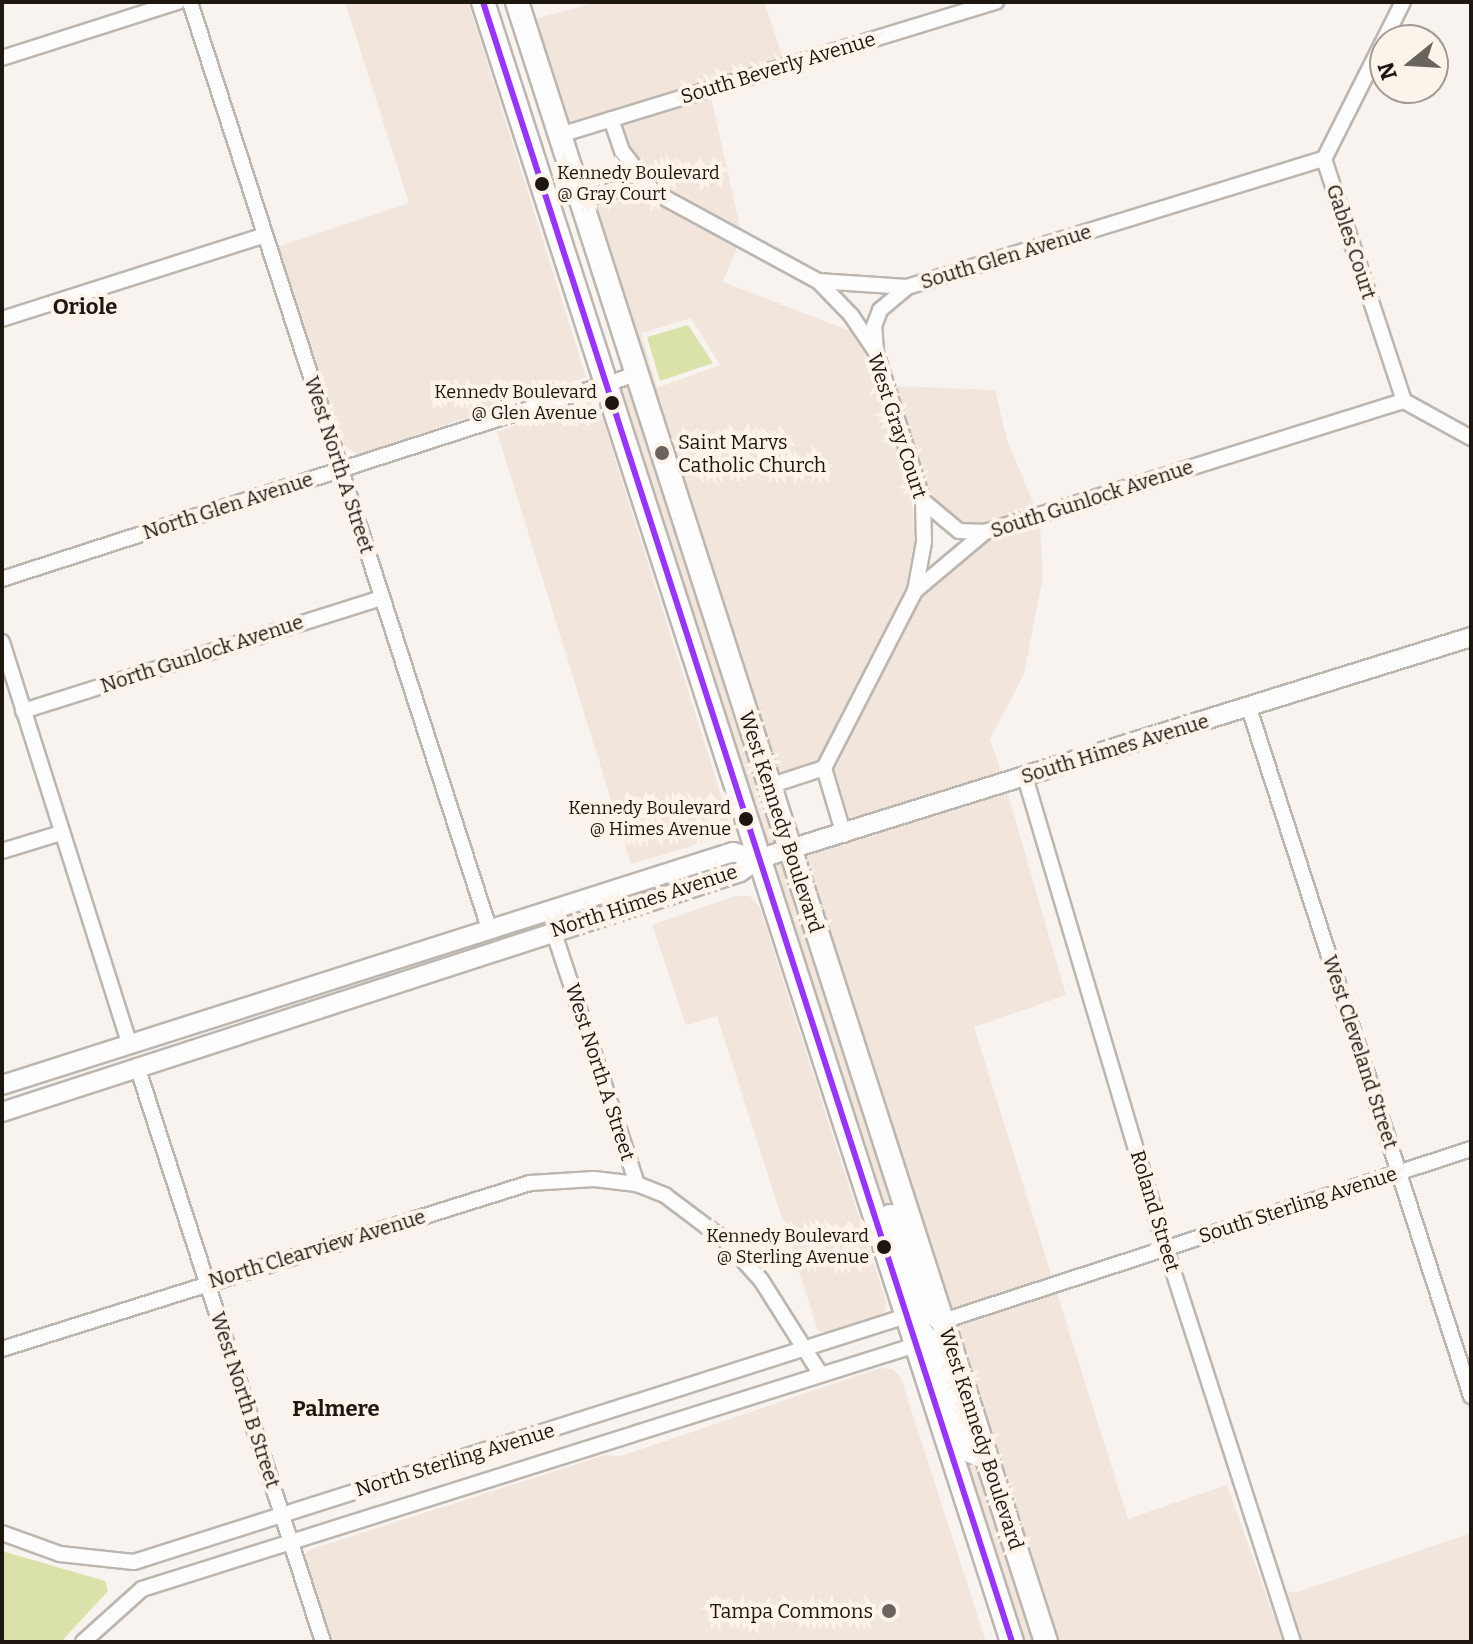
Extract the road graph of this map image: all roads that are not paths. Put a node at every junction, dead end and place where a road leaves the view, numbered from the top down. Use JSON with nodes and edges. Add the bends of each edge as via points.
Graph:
{"nodes":[{"id":1,"x":178,"y":2,"type":"edge"},
{"id":2,"x":190,"y":2,"type":"edge"},
{"id":3,"x":483,"y":2,"type":"edge"},
{"id":4,"x":517,"y":2,"type":"edge"},
{"id":5,"x":996,"y":2,"type":"edge"},
{"id":6,"x":1403,"y":2,"type":"edge"},
{"id":7,"x":2,"y":58,"type":"edge"},
{"id":8,"x":611,"y":119,"type":"junction"},
{"id":9,"x":560,"y":135,"type":"junction"},
{"id":10,"x":1324,"y":159,"type":"junction"},
{"id":11,"x":654,"y":192,"type":"junction"},
{"id":12,"x":581,"y":200,"type":"junction"},
{"id":13,"x":265,"y":235,"type":"junction"},
{"id":14,"x":818,"y":281,"type":"junction"},
{"id":15,"x":907,"y":287,"type":"junction"},
{"id":16,"x":2,"y":319,"type":"edge"},
{"id":17,"x":876,"y":352,"type":"junction"},
{"id":18,"x":637,"y":374,"type":"junction"},
{"id":19,"x":605,"y":384,"type":"junction"},
{"id":20,"x":1404,"y":401,"type":"junction"},
{"id":21,"x":1471,"y":438,"type":"edge"},
{"id":22,"x":341,"y":469,"type":"junction"},
{"id":23,"x":923,"y":501,"type":"junction"},
{"id":24,"x":985,"y":532,"type":"junction"},
{"id":25,"x":2,"y":579,"type":"edge"},
{"id":26,"x":915,"y":591,"type":"junction"},
{"id":27,"x":381,"y":598,"type":"junction"},
{"id":28,"x":1471,"y":637,"type":"edge"},
{"id":29,"x":2,"y":642,"type":"edge"},
{"id":30,"x":1249,"y":708,"type":"junction"},
{"id":31,"x":23,"y":711,"type":"junction"},
{"id":32,"x":824,"y":768,"type":"junction"},
{"id":33,"x":1025,"y":777,"type":"junction"},
{"id":34,"x":769,"y":786,"type":"junction"},
{"id":35,"x":61,"y":833,"type":"junction"},
{"id":36,"x":844,"y":835,"type":"junction"},
{"id":37,"x":790,"y":850,"type":"junction"},
{"id":38,"x":2,"y":851,"type":"edge"},
{"id":39,"x":758,"y":859,"type":"junction"},
{"id":40,"x":489,"y":928,"type":"junction"},
{"id":41,"x":553,"y":930,"type":"junction"},
{"id":42,"x":129,"y":1043,"type":"junction"},
{"id":43,"x":137,"y":1066,"type":"junction"},
{"id":44,"x":2,"y":1085,"type":"edge"},
{"id":45,"x":2,"y":1112,"type":"edge"},
{"id":46,"x":1471,"y":1149,"type":"edge"},
{"id":47,"x":1399,"y":1172,"type":"junction"},
{"id":48,"x":861,"y":1177,"type":"junction"},
{"id":49,"x":637,"y":1184,"type":"junction"},
{"id":50,"x":1166,"y":1249,"type":"junction"},
{"id":51,"x":208,"y":1284,"type":"junction"},
{"id":52,"x":906,"y":1316,"type":"junction"},
{"id":53,"x":943,"y":1321,"type":"junction"},
{"id":54,"x":916,"y":1345,"type":"junction"},
{"id":55,"x":2,"y":1349,"type":"edge"},
{"id":56,"x":801,"y":1350,"type":"junction"},
{"id":57,"x":821,"y":1375,"type":"junction"},
{"id":58,"x":1471,"y":1396,"type":"edge"},
{"id":59,"x":505,"y":1445,"type":"junction"},
{"id":60,"x":446,"y":1461,"type":"junction"},
{"id":61,"x":513,"y":1470,"type":"junction"},
{"id":62,"x":991,"y":1471,"type":"junction"},
{"id":63,"x":457,"y":1488,"type":"junction"},
{"id":64,"x":281,"y":1515,"type":"junction"},
{"id":65,"x":2,"y":1533,"type":"edge"},
{"id":66,"x":289,"y":1539,"type":"junction"},
{"id":67,"x":134,"y":1562,"type":"junction"},
{"id":68,"x":142,"y":1589,"type":"junction"},
{"id":69,"x":83,"y":1642,"type":"edge"},
{"id":70,"x":323,"y":1642,"type":"edge"},
{"id":71,"x":1012,"y":1642,"type":"edge"},
{"id":72,"x":1046,"y":1642,"type":"edge"},
{"id":73,"x":1293,"y":1642,"type":"edge"}],
"edges":[{"from":1,"to":7,"type":"street"},
{"from":2,"to":13,"type":"street","name":"West North A Street"},
{"from":3,"to":19,"type":"main road","name":"West Kennedy Boulevard"},
{"from":4,"to":9,"type":"main road","name":"West Kennedy Boulevard"},
{"from":5,"to":8,"type":"street","name":"South Beverly Avenue"},
{"from":6,"to":10,"type":"street","name":"Gables Court"},
{"from":8,"to":9,"type":"street","name":"South Beverly Avenue"},
{"from":8,"to":11,"type":"street","name":"South Glen Avenue","via":[[622,151]]},
{"from":9,"to":12,"type":"main road","name":"West Kennedy Boulevard"},
{"from":10,"to":15,"type":"street","name":"South Glen Avenue"},
{"from":10,"to":20,"type":"street","name":"Gables Court"},
{"from":11,"to":12,"type":"street","name":"South Glen Avenue","via":[[613,190]]},
{"from":11,"to":14,"type":"street","name":"South Glen Avenue"},
{"from":12,"to":18,"type":"main road","name":"West Kennedy Boulevard"},
{"from":13,"to":16,"type":"street"},
{"from":13,"to":22,"type":"street","name":"West North A Street"},
{"from":14,"to":15,"type":"street","name":"South Glen Avenue"},
{"from":14,"to":17,"type":"street","name":"West Gray Court","via":[[851,315]]},
{"from":15,"to":17,"type":"street","via":[[880,310],[874,326]]},
{"from":17,"to":23,"type":"street","name":"West Gray Court"},
{"from":18,"to":19,"type":"street","name":"North Glen Avenue"},
{"from":18,"to":34,"type":"main road","name":"West Kennedy Boulevard"},
{"from":19,"to":22,"type":"street","name":"North Glen Avenue"},
{"from":19,"to":39,"type":"main road","name":"West Kennedy Boulevard"},
{"from":20,"to":21,"type":"street"},
{"from":20,"to":24,"type":"street","name":"South Gunlock Avenue"},
{"from":22,"to":25,"type":"street","name":"North Glen Avenue"},
{"from":22,"to":27,"type":"street","name":"West North A Street"},
{"from":23,"to":24,"type":"street","via":[[959,531]]},
{"from":23,"to":26,"type":"street","name":"West Gray Court","via":[[924,542]]},
{"from":24,"to":26,"type":"street","name":"South Gunlock Avenue"},
{"from":26,"to":32,"type":"street","name":"South Gunlock Avenue"},
{"from":27,"to":31,"type":"street","name":"North Gunlock Avenue"},
{"from":27,"to":40,"type":"street","name":"West North A Street"},
{"from":28,"to":30,"type":"street","name":"South Himes Avenue"},
{"from":29,"to":31,"type":"street"},
{"from":30,"to":33,"type":"street","name":"South Himes Avenue"},
{"from":30,"to":47,"type":"street","name":"West Cleveland Street"},
{"from":31,"to":35,"type":"street"},
{"from":32,"to":34,"type":"street"},
{"from":32,"to":36,"type":"street"},
{"from":33,"to":36,"type":"street","name":"South Himes Avenue"},
{"from":33,"to":50,"type":"street","name":"Roland Street"},
{"from":34,"to":37,"type":"main road","name":"West Kennedy Boulevard"},
{"from":35,"to":38,"type":"street"},
{"from":35,"to":42,"type":"street"},
{"from":36,"to":37,"type":"street","name":"South Himes Avenue"},
{"from":37,"to":39,"type":"street","name":"South Himes Avenue"},
{"from":37,"to":53,"type":"main road","name":"West Kennedy Boulevard"},
{"from":39,"to":40,"type":"street","name":"North Himes Avenue","via":[[733,852]]},
{"from":39,"to":41,"type":"street","name":"North Himes Avenue","via":[[740,872]]},
{"from":39,"to":48,"type":"main road","name":"West Kennedy Boulevard"},
{"from":40,"to":42,"type":"street","name":"North Himes Avenue"},
{"from":41,"to":43,"type":"street","name":"North Himes Avenue"},
{"from":41,"to":49,"type":"street","name":"West North A Street"},
{"from":42,"to":44,"type":"street","name":"North Himes Avenue"},
{"from":43,"to":45,"type":"street","name":"North Himes Avenue"},
{"from":43,"to":51,"type":"street","name":"West North B Street"},
{"from":46,"to":47,"type":"street","name":"South Sterling Avenue"},
{"from":47,"to":50,"type":"street","name":"South Sterling Avenue"},
{"from":47,"to":58,"type":"street","name":"West Cleveland Street"},
{"from":48,"to":52,"type":"main road","name":"West Kennedy Boulevard"},
{"from":48,"to":53,"type":"main road","via":[[885,1202],[917,1299]]},
{"from":49,"to":51,"type":"street","name":"North Clearview Avenue","via":[[563,1178],[530,1183]]},
{"from":49,"to":56,"type":"street","name":"West North A Street","via":[[666,1196],[726,1241],[761,1280]]},
{"from":50,"to":53,"type":"street","name":"South Sterling Avenue"},
{"from":50,"to":73,"type":"street","name":"Roland Street"},
{"from":51,"to":55,"type":"street","name":"North Clearview Avenue"},
{"from":51,"to":64,"type":"street","name":"West North B Street"},
{"from":52,"to":54,"type":"main road","name":"West Kennedy Boulevard"},
{"from":52,"to":56,"type":"street","name":"North Sterling Avenue"},
{"from":52,"to":62,"type":"main road","via":[[937,1353],[967,1447]]},
{"from":53,"to":62,"type":"main road","name":"West Kennedy Boulevard"},
{"from":54,"to":57,"type":"street","name":"North Sterling Avenue"},
{"from":54,"to":71,"type":"main road","name":"West Kennedy Boulevard"},
{"from":56,"to":57,"type":"street","name":"West North A Street"},
{"from":56,"to":59,"type":"street","name":"North Sterling Avenue"},
{"from":57,"to":61,"type":"street","name":"North Sterling Avenue"},
{"from":59,"to":60,"type":"street","name":"North Sterling Avenue"},
{"from":59,"to":61,"type":"street"},
{"from":60,"to":63,"type":"street"},
{"from":60,"to":64,"type":"street","name":"North Sterling Avenue"},
{"from":61,"to":63,"type":"street","name":"North Sterling Avenue"},
{"from":62,"to":72,"type":"main road","name":"West Kennedy Boulevard"},
{"from":63,"to":66,"type":"street","name":"North Sterling Avenue"},
{"from":64,"to":66,"type":"street","name":"West North B Street"},
{"from":64,"to":67,"type":"street","name":"North Sterling Avenue"},
{"from":65,"to":67,"type":"street","name":"North Sterling Avenue","via":[[60,1554]]},
{"from":66,"to":68,"type":"street","name":"North Sterling Avenue"},
{"from":66,"to":70,"type":"street","name":"West North B Street"},
{"from":67,"to":68,"type":"street"},
{"from":68,"to":69,"type":"street"}]}
